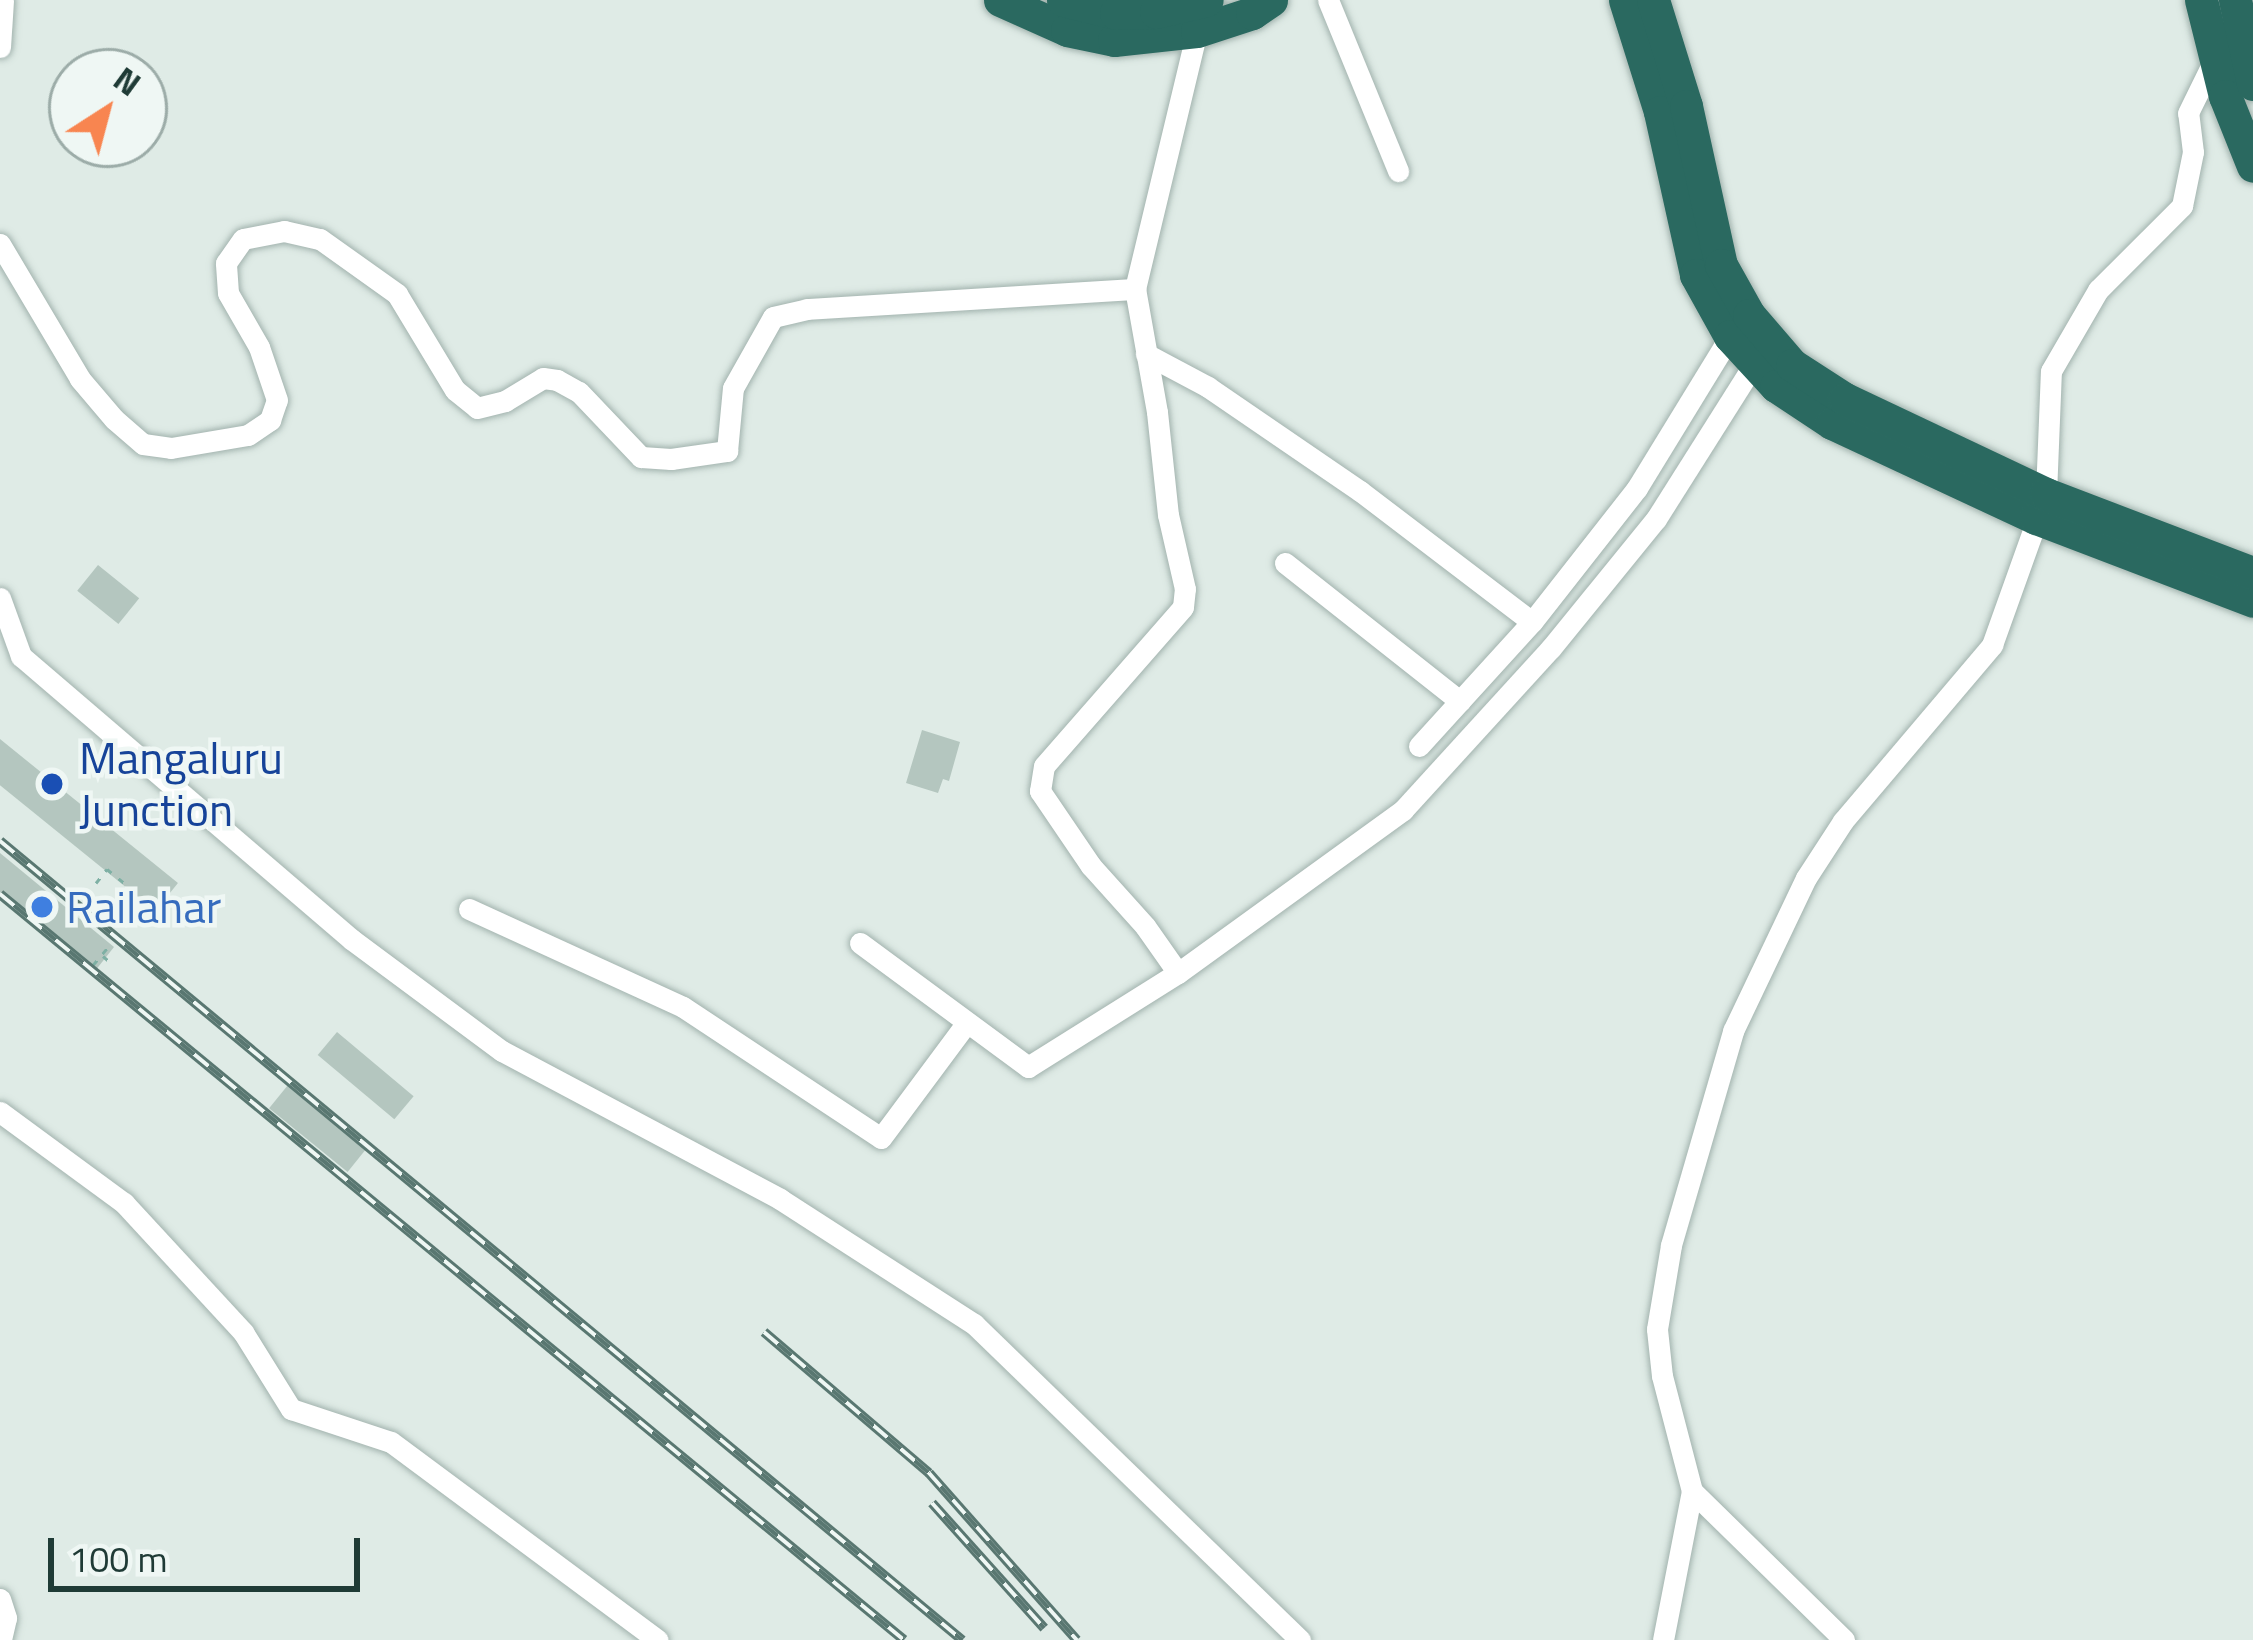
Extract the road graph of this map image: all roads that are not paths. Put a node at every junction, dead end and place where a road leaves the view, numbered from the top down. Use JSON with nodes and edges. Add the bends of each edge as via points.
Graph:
{"nodes":[{"id":1,"x":3,"y":0,"type":"edge"},
{"id":2,"x":1000,"y":0,"type":"edge"},
{"id":3,"x":1063,"y":0,"type":"edge"},
{"id":4,"x":1271,"y":0,"type":"edge"},
{"id":5,"x":1328,"y":0,"type":"edge"},
{"id":6,"x":2201,"y":0,"type":"edge"},
{"id":7,"x":2235,"y":0,"type":"edge"},
{"id":8,"x":1644,"y":13,"type":"edge"},
{"id":9,"x":1202,"y":16,"type":"edge"},
{"id":10,"x":0,"y":47,"type":"edge"},
{"id":11,"x":2214,"y":60,"type":"junction"},
{"id":12,"x":2253,"y":84,"type":"edge"},
{"id":13,"x":2253,"y":166,"type":"edge"},
{"id":14,"x":1398,"y":171,"type":"dead end"},
{"id":15,"x":0,"y":244,"type":"edge"},
{"id":16,"x":1135,"y":289,"type":"junction"},
{"id":17,"x":1730,"y":336,"type":"junction"},
{"id":18,"x":1147,"y":354,"type":"junction"},
{"id":19,"x":1754,"y":364,"type":"junction"},
{"id":20,"x":2041,"y":506,"type":"junction"},
{"id":21,"x":1285,"y":563,"type":"dead end"},
{"id":22,"x":2253,"y":573,"type":"edge"},
{"id":23,"x":0,"y":598,"type":"edge"},
{"id":24,"x":2253,"y":601,"type":"edge"},
{"id":25,"x":1532,"y":622,"type":"junction"},
{"id":26,"x":1460,"y":701,"type":"junction"},
{"id":27,"x":1419,"y":746,"type":"dead end"},
{"id":28,"x":469,"y":909,"type":"dead end"},
{"id":29,"x":860,"y":943,"type":"dead end"},
{"id":30,"x":1178,"y":973,"type":"junction"},
{"id":31,"x":968,"y":1022,"type":"junction"},
{"id":32,"x":0,"y":1112,"type":"edge"},
{"id":33,"x":1692,"y":1491,"type":"junction"},
{"id":34,"x":0,"y":1599,"type":"edge"},
{"id":35,"x":1,"y":1640,"type":"edge"},
{"id":36,"x":658,"y":1640,"type":"edge"},
{"id":37,"x":1300,"y":1640,"type":"edge"},
{"id":38,"x":1663,"y":1640,"type":"edge"},
{"id":39,"x":1844,"y":1640,"type":"edge"}],
"edges":[{"from":1,"to":10,"type":"street"},
{"from":2,"to":9,"type":"highway","via":[[1067,30],[1114,40]]},
{"from":3,"to":9,"type":"highway","via":[[1116,14]]},
{"from":4,"to":9,"type":"highway","via":[[1252,13]]},
{"from":5,"to":14,"type":"street"},
{"from":6,"to":11,"type":"highway"},
{"from":7,"to":12,"type":"highway"},
{"from":8,"to":17,"type":"highway","via":[[1696,275]]},
{"from":8,"to":20,"type":"highway","via":[[1721,265],[1768,342],[1845,400]]},
{"from":9,"to":16,"type":"street"},
{"from":11,"to":13,"type":"highway"},
{"from":11,"to":20,"type":"street","via":[[2188,113],[2193,152],[2182,206],[2098,290],[2051,371]]},
{"from":15,"to":16,"type":"street","via":[[80,379],[143,444],[171,448],[248,435],[270,419],[277,400],[259,346],[228,293],[226,263],[243,239],[284,231],[320,239],[397,294],[455,390],[477,408],[543,378],[556,380],[579,392],[641,457],[670,460],[728,451],[733,388],[772,317]]},
{"from":16,"to":18,"type":"street"},
{"from":17,"to":19,"type":"highway"},
{"from":17,"to":25,"type":"street","via":[[1637,488]]},
{"from":18,"to":25,"type":"street","via":[[1341,478]]},
{"from":18,"to":30,"type":"street","via":[[1183,607],[1043,766],[1040,791]]},
{"from":19,"to":20,"type":"highway","via":[[1832,423]]},
{"from":19,"to":30,"type":"street","via":[[1656,519],[1403,810]]},
{"from":20,"to":22,"type":"highway"},
{"from":20,"to":24,"type":"highway"},
{"from":20,"to":33,"type":"street","via":[[1991,645],[1843,821],[1806,878],[1732,1031],[1657,1329]]},
{"from":21,"to":26,"type":"street"},
{"from":23,"to":37,"type":"street","via":[[21,656],[257,863],[502,1052],[780,1199],[974,1324]]},
{"from":25,"to":26,"type":"street"},
{"from":26,"to":27,"type":"street"},
{"from":28,"to":31,"type":"street","via":[[682,1007],[881,1138]]},
{"from":29,"to":31,"type":"street"},
{"from":30,"to":31,"type":"street","via":[[1028,1067]]},
{"from":32,"to":36,"type":"street","via":[[124,1203],[243,1332],[291,1409],[392,1442]]},
{"from":33,"to":38,"type":"street"},
{"from":33,"to":39,"type":"street"},
{"from":34,"to":35,"type":"street","via":[[7,1618]]}]}
